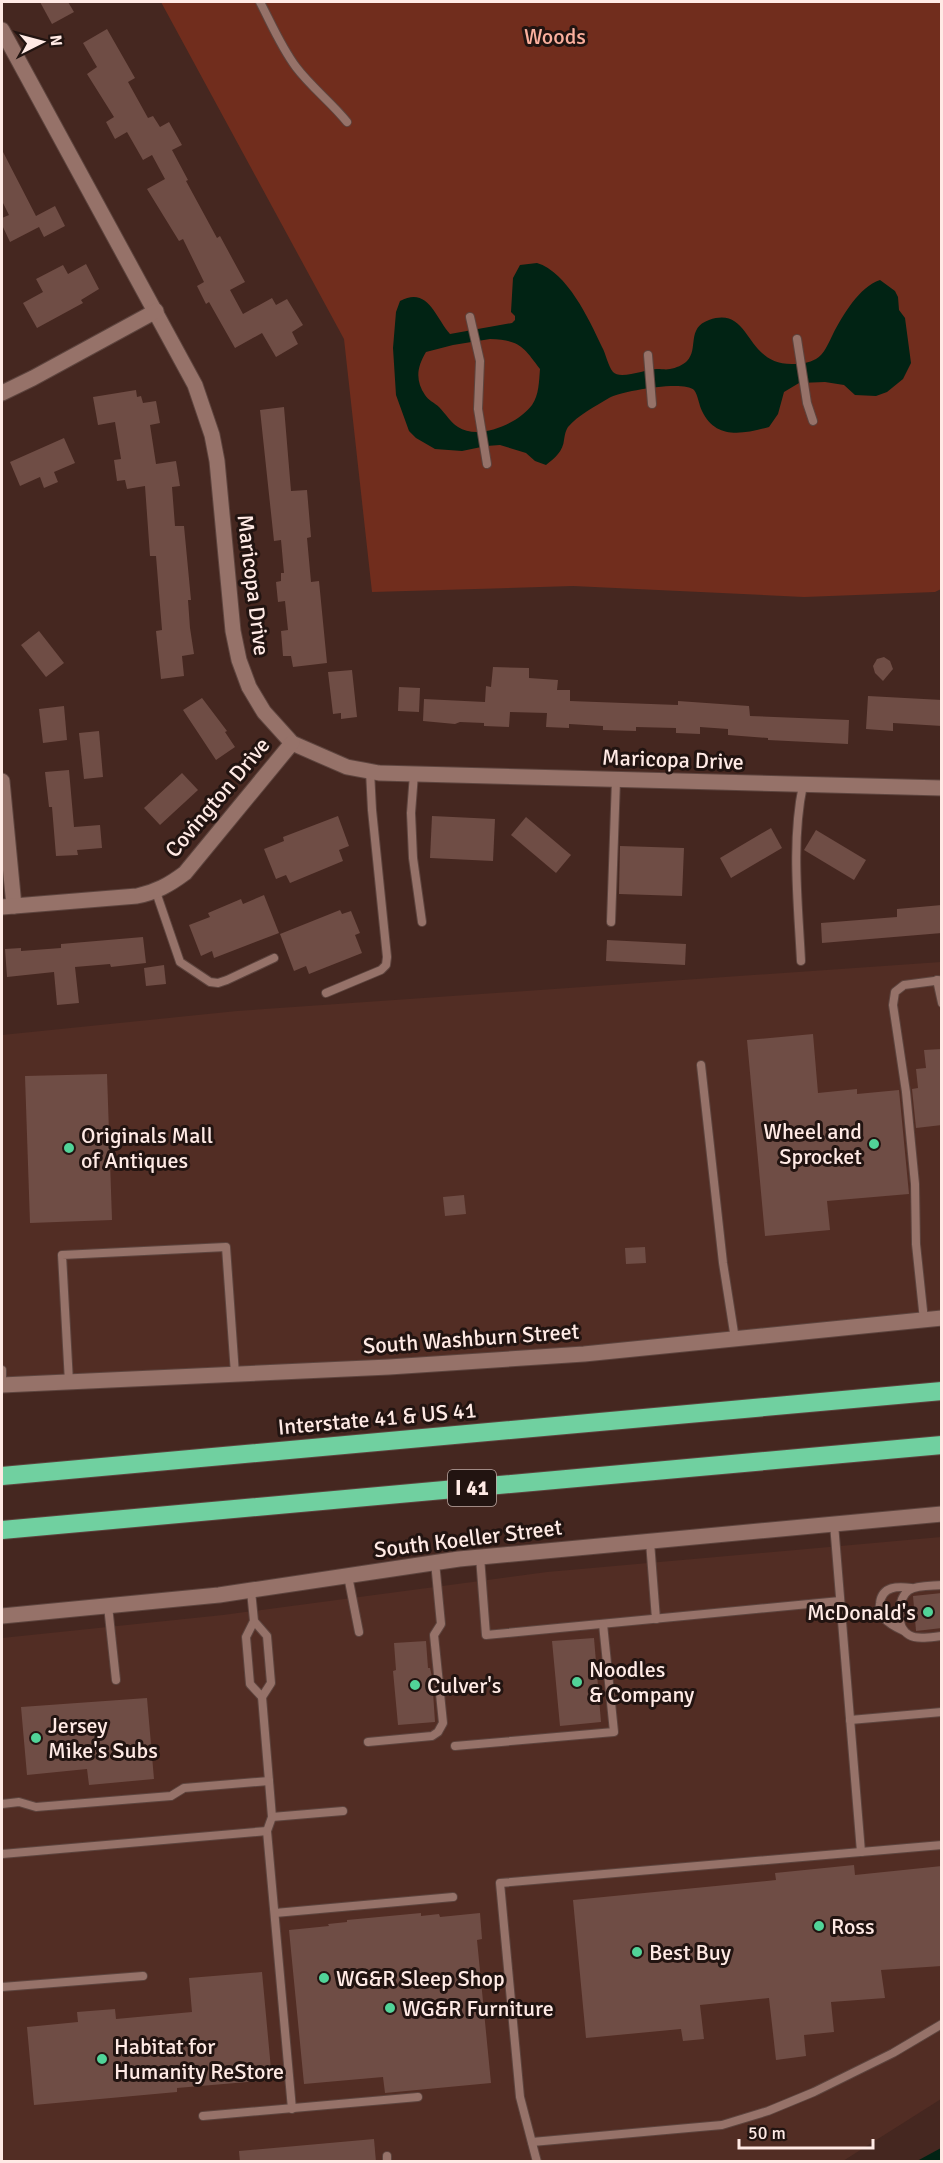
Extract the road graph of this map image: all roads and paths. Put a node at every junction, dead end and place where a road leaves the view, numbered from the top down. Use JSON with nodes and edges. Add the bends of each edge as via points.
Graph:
{"nodes":[{"id":1,"x":260,"y":2,"type":"edge"},
{"id":2,"x":2,"y":30,"type":"edge"},
{"id":3,"x":347,"y":122,"type":"dead end"},
{"id":4,"x":156,"y":311,"type":"junction"},
{"id":5,"x":471,"y":317,"type":"dead end"},
{"id":6,"x":797,"y":339,"type":"dead end"},
{"id":7,"x":648,"y":355,"type":"dead end"},
{"id":8,"x":2,"y":393,"type":"edge"},
{"id":9,"x":652,"y":404,"type":"dead end"},
{"id":10,"x":813,"y":421,"type":"dead end"},
{"id":11,"x":487,"y":464,"type":"dead end"},
{"id":12,"x":292,"y":743,"type":"junction"},
{"id":13,"x":370,"y":771,"type":"junction"},
{"id":14,"x":414,"y":774,"type":"junction"},
{"id":15,"x":616,"y":780,"type":"junction"},
{"id":16,"x":2,"y":781,"type":"edge"},
{"id":17,"x":803,"y":785,"type":"junction"},
{"id":18,"x":942,"y":788,"type":"edge"},
{"id":19,"x":156,"y":892,"type":"junction"},
{"id":20,"x":8,"y":906,"type":"edge"},
{"id":21,"x":422,"y":922,"type":"dead end"},
{"id":22,"x":611,"y":922,"type":"dead end"},
{"id":23,"x":274,"y":958,"type":"dead end"},
{"id":24,"x":801,"y":961,"type":"dead end"},
{"id":25,"x":939,"y":980,"type":"edge"},
{"id":26,"x":326,"y":993,"type":"dead end"},
{"id":27,"x":942,"y":1003,"type":"edge"},
{"id":28,"x":701,"y":1065,"type":"dead end"},
{"id":29,"x":942,"y":1318,"type":"edge"},
{"id":30,"x":924,"y":1320,"type":"junction"},
{"id":31,"x":735,"y":1339,"type":"junction"},
{"id":32,"x":2,"y":1370,"type":"edge"},
{"id":33,"x":236,"y":1374,"type":"junction"},
{"id":34,"x":69,"y":1382,"type":"junction"},
{"id":35,"x":2,"y":1385,"type":"edge"},
{"id":36,"x":942,"y":1391,"type":"edge"},
{"id":37,"x":942,"y":1445,"type":"edge"},
{"id":38,"x":2,"y":1476,"type":"edge"},
{"id":39,"x":942,"y":1514,"type":"edge"},
{"id":40,"x":834,"y":1524,"type":"junction"},
{"id":41,"x":2,"y":1530,"type":"edge"},
{"id":42,"x":650,"y":1542,"type":"junction"},
{"id":43,"x":480,"y":1557,"type":"junction"},
{"id":44,"x":435,"y":1562,"type":"junction"},
{"id":45,"x":348,"y":1576,"type":"junction"},
{"id":46,"x":942,"y":1586,"type":"edge"},
{"id":47,"x":911,"y":1588,"type":"junction"},
{"id":48,"x":251,"y":1591,"type":"junction"},
{"id":49,"x":840,"y":1601,"type":"junction"},
{"id":50,"x":108,"y":1606,"type":"junction"},
{"id":51,"x":2,"y":1616,"type":"edge"},
{"id":52,"x":656,"y":1619,"type":"junction"},
{"id":53,"x":254,"y":1621,"type":"junction"},
{"id":54,"x":603,"y":1624,"type":"junction"},
{"id":55,"x":359,"y":1632,"type":"dead end"},
{"id":56,"x":905,"y":1632,"type":"junction"},
{"id":57,"x":942,"y":1636,"type":"edge"},
{"id":58,"x":116,"y":1680,"type":"dead end"},
{"id":59,"x":262,"y":1697,"type":"junction"},
{"id":60,"x":942,"y":1712,"type":"edge"},
{"id":61,"x":850,"y":1720,"type":"junction"},
{"id":62,"x":368,"y":1742,"type":"dead end"},
{"id":63,"x":455,"y":1746,"type":"dead end"},
{"id":64,"x":269,"y":1781,"type":"junction"},
{"id":65,"x":2,"y":1804,"type":"edge"},
{"id":66,"x":343,"y":1811,"type":"dead end"},
{"id":67,"x":272,"y":1817,"type":"junction"},
{"id":68,"x":267,"y":1831,"type":"junction"},
{"id":69,"x":942,"y":1845,"type":"edge"},
{"id":70,"x":861,"y":1852,"type":"junction"},
{"id":71,"x":2,"y":1854,"type":"edge"},
{"id":72,"x":453,"y":1897,"type":"dead end"},
{"id":73,"x":275,"y":1913,"type":"junction"},
{"id":74,"x":143,"y":1976,"type":"dead end"},
{"id":75,"x":2,"y":1987,"type":"edge"},
{"id":76,"x":942,"y":2025,"type":"edge"},
{"id":77,"x":418,"y":2097,"type":"dead end"},
{"id":78,"x":292,"y":2109,"type":"junction"},
{"id":79,"x":203,"y":2116,"type":"dead end"},
{"id":80,"x":532,"y":2142,"type":"junction"},
{"id":81,"x":537,"y":2162,"type":"edge"}],
"edges":[{"from":1,"to":3,"type":"lane","via":[[297,68]]},
{"from":2,"to":4,"type":"street","name":"Maricopa Drive"},
{"from":4,"to":8,"type":"street"},
{"from":4,"to":12,"type":"street","name":"Maricopa Drive","via":[[195,385],[212,435],[239,660],[264,712]]},
{"from":5,"to":11,"type":"lane","via":[[480,361],[478,409]]},
{"from":6,"to":10,"type":"lane"},
{"from":7,"to":9,"type":"lane"},
{"from":12,"to":13,"type":"street","name":"Maricopa Drive","via":[[347,767]]},
{"from":12,"to":19,"type":"street","name":"Covington Drive","via":[[185,873]]},
{"from":13,"to":14,"type":"street","name":"Maricopa Drive"},
{"from":13,"to":26,"type":"lane","via":[[386,965]]},
{"from":14,"to":15,"type":"street","name":"Maricopa Drive"},
{"from":14,"to":21,"type":"lane","via":[[411,813]]},
{"from":15,"to":17,"type":"street","name":"Maricopa Drive"},
{"from":15,"to":22,"type":"lane"},
{"from":16,"to":20,"type":"street"},
{"from":17,"to":18,"type":"street","name":"Maricopa Drive"},
{"from":17,"to":24,"type":"lane","via":[[797,814],[796,865]]},
{"from":19,"to":20,"type":"street","name":"Covington Drive"},
{"from":19,"to":23,"type":"lane","via":[[180,962],[210,982],[227,980]]},
{"from":25,"to":27,"type":"lane"},
{"from":25,"to":30,"type":"lane","via":[[904,985],[895,992],[893,1005],[906,1092]]},
{"from":28,"to":31,"type":"lane"},
{"from":29,"to":30,"type":"street","name":"South Washburn Street"},
{"from":30,"to":31,"type":"street","name":"South Washburn Street"},
{"from":31,"to":33,"type":"street","name":"South Washburn Street","via":[[584,1354]]},
{"from":32,"to":35,"type":"lane"},
{"from":33,"to":34,"type":"street","name":"South Washburn Street"},
{"from":33,"to":34,"type":"lane","via":[[226,1247],[74,1254],[62,1255]]},
{"from":34,"to":35,"type":"street","name":"South Washburn Street"},
{"from":36,"to":38,"type":"highway","name":"Interstate 41 & US 41"},
{"from":37,"to":41,"type":"highway","number":"I 41"},
{"from":39,"to":40,"type":"street","name":"South Koeller Street"},
{"from":40,"to":42,"type":"street","name":"South Koeller Street"},
{"from":40,"to":49,"type":"lane"},
{"from":42,"to":43,"type":"street","name":"South Koeller Street"},
{"from":42,"to":52,"type":"lane"},
{"from":43,"to":44,"type":"street","name":"South Koeller Street"},
{"from":43,"to":54,"type":"lane","via":[[486,1635]]},
{"from":44,"to":45,"type":"street","name":"South Koeller Street"},
{"from":44,"to":62,"type":"lane","via":[[441,1624],[435,1635],[441,1728],[432,1736]]},
{"from":45,"to":48,"type":"street","name":"South Koeller Street"},
{"from":45,"to":55,"type":"lane"},
{"from":46,"to":47,"type":"lane"},
{"from":47,"to":56,"type":"lane","via":[[900,1606]]},
{"from":47,"to":56,"type":"lane","via":[[888,1589],[879,1604],[885,1620]]},
{"from":48,"to":50,"type":"street","name":"South Koeller Street"},
{"from":48,"to":53,"type":"lane"},
{"from":49,"to":52,"type":"lane"},
{"from":49,"to":61,"type":"lane"},
{"from":50,"to":51,"type":"street","name":"South Koeller Street"},
{"from":50,"to":58,"type":"lane"},
{"from":52,"to":54,"type":"lane"},
{"from":53,"to":59,"type":"lane","via":[[246,1637],[250,1684]]},
{"from":53,"to":59,"type":"lane","via":[[267,1636],[271,1683]]},
{"from":54,"to":63,"type":"lane","via":[[614,1732]]},
{"from":56,"to":57,"type":"lane","via":[[912,1636]]},
{"from":59,"to":64,"type":"lane"},
{"from":60,"to":61,"type":"lane"},
{"from":61,"to":70,"type":"lane"},
{"from":64,"to":65,"type":"lane","via":[[184,1788],[171,1796],[36,1807],[19,1802]]},
{"from":64,"to":67,"type":"lane"},
{"from":66,"to":67,"type":"lane"},
{"from":67,"to":68,"type":"lane"},
{"from":68,"to":71,"type":"lane"},
{"from":68,"to":73,"type":"lane"},
{"from":69,"to":70,"type":"lane"},
{"from":70,"to":80,"type":"lane","via":[[500,1882],[520,2097]]},
{"from":72,"to":73,"type":"lane"},
{"from":73,"to":78,"type":"lane"},
{"from":74,"to":75,"type":"lane"},
{"from":76,"to":80,"type":"lane","via":[[814,2092],[722,2125]]},
{"from":77,"to":78,"type":"lane"},
{"from":78,"to":79,"type":"lane"},
{"from":80,"to":81,"type":"lane"}]}
